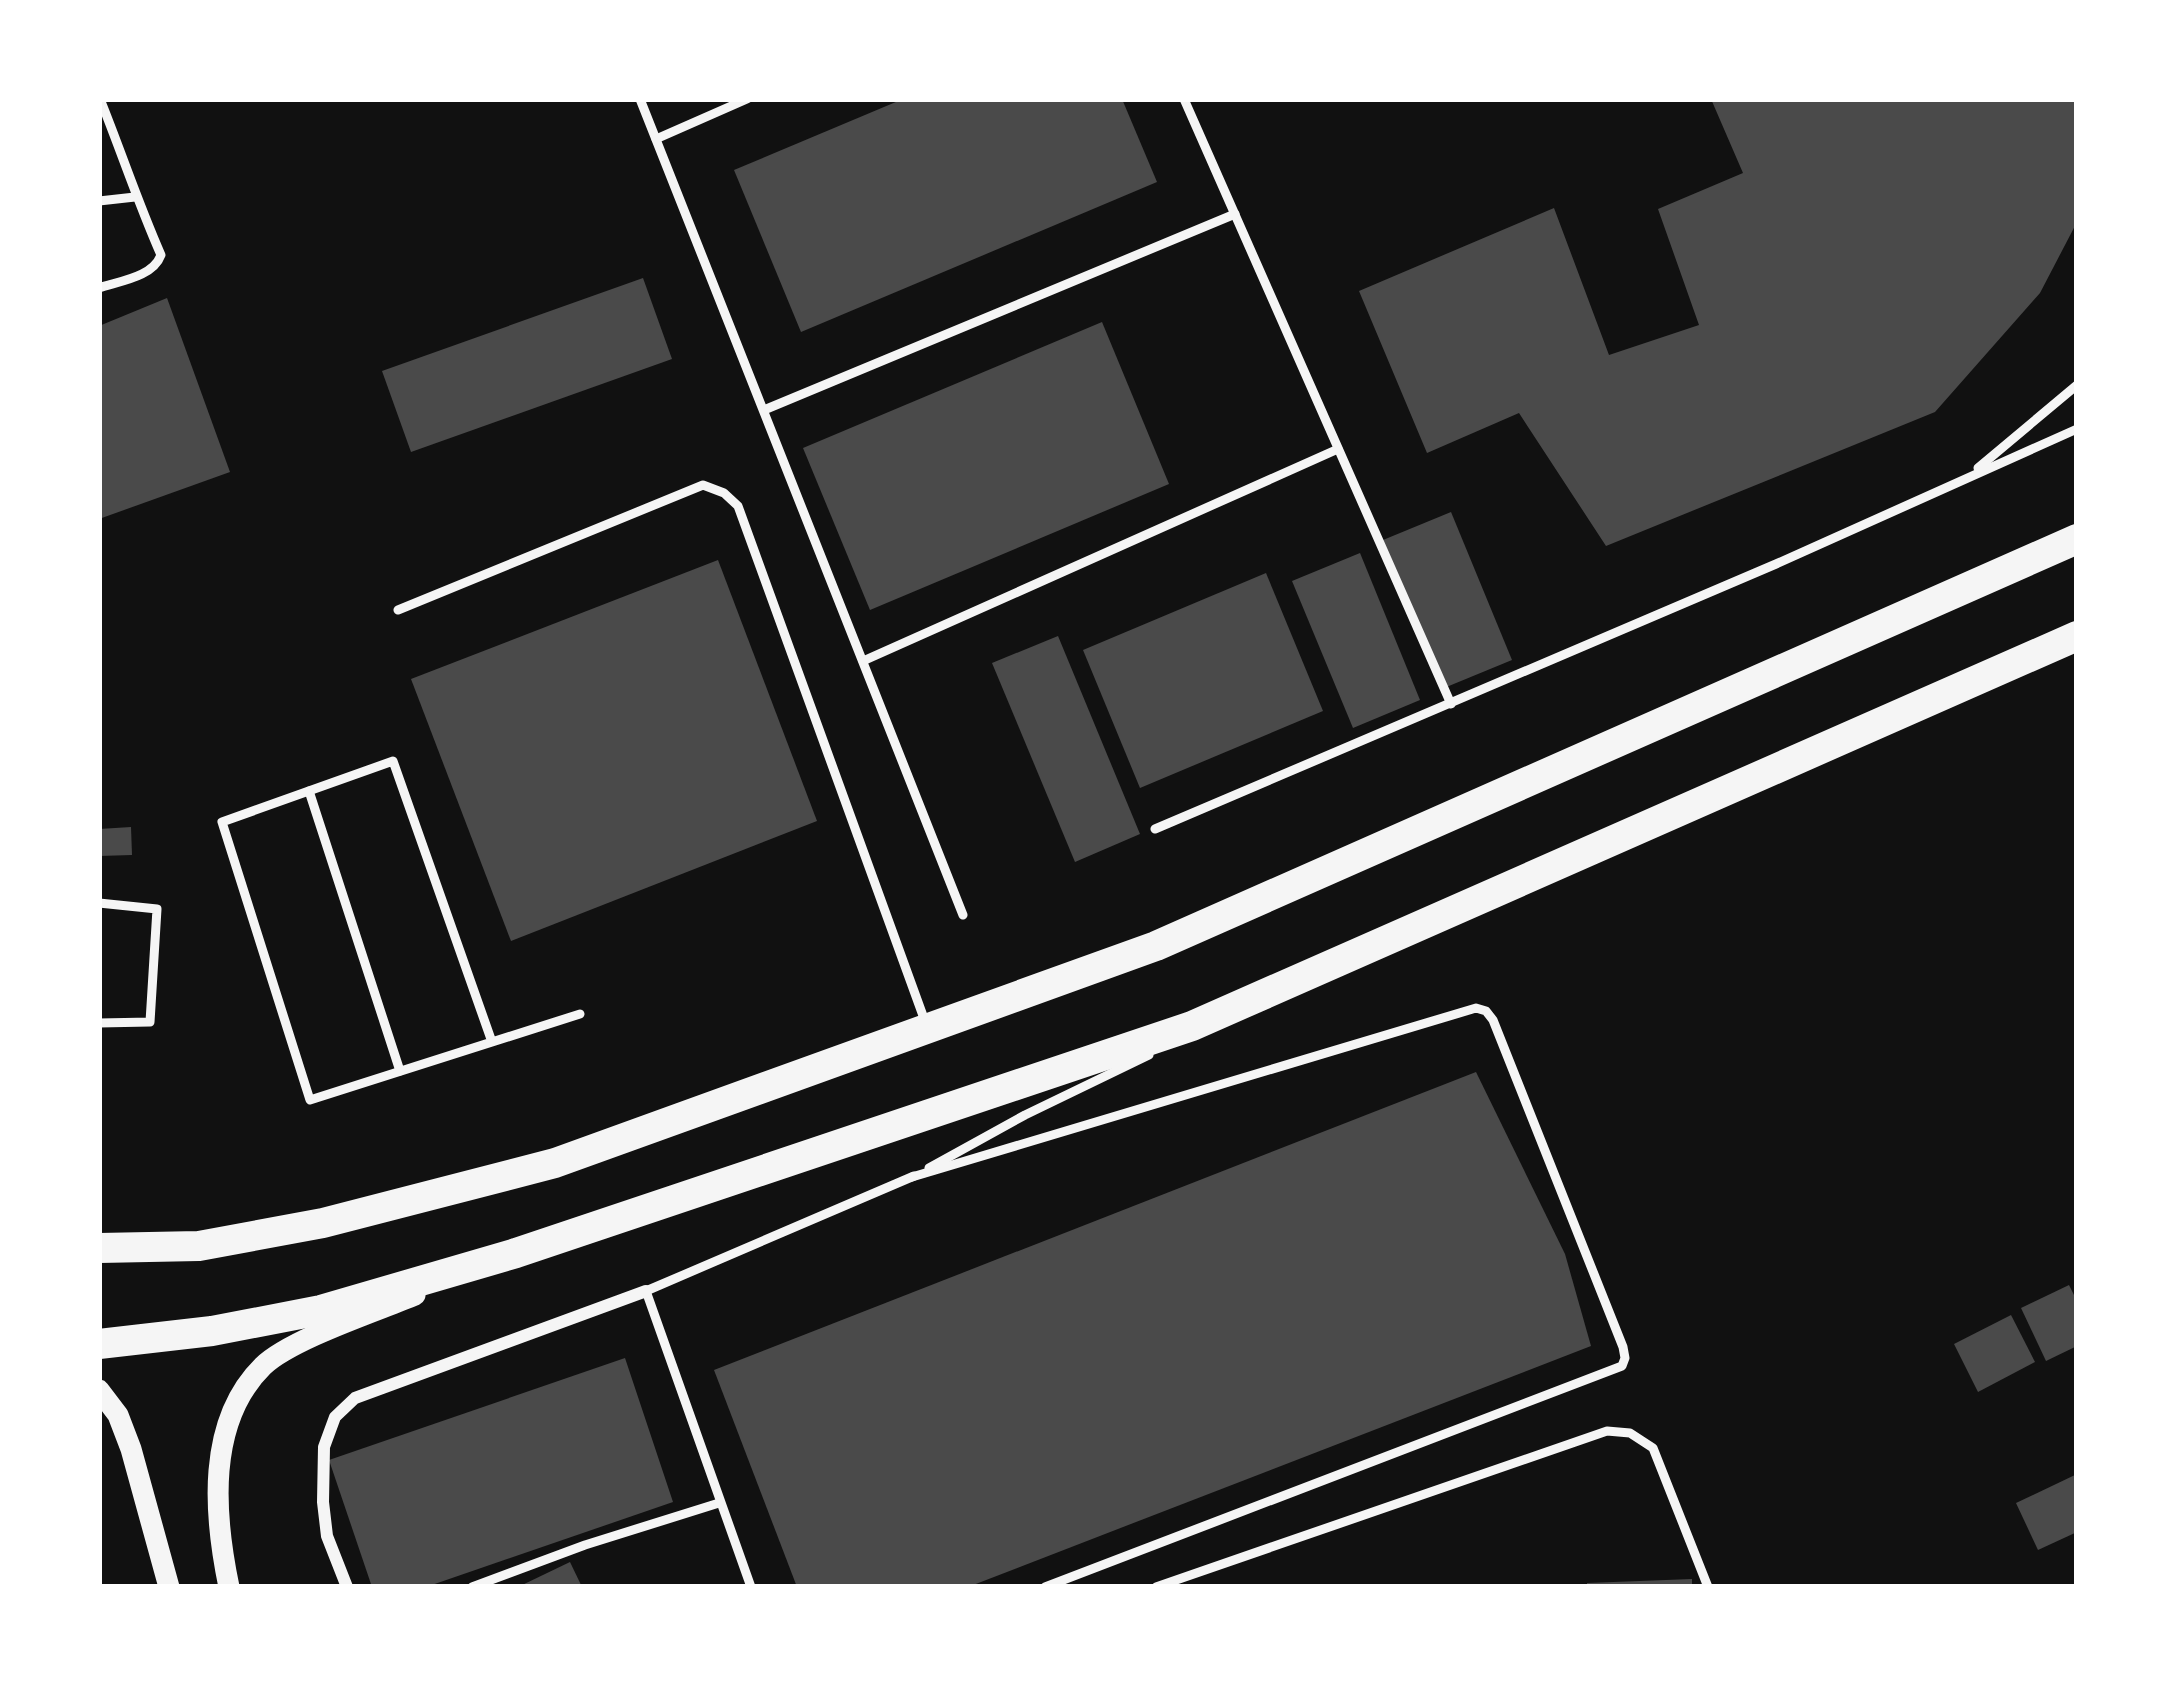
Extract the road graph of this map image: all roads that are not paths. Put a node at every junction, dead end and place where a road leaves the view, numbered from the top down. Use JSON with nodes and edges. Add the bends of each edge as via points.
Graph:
{"nodes":[{"id":1,"x":100,"y":99,"type":"edge"},
{"id":2,"x":640,"y":99,"type":"edge"},
{"id":3,"x":747,"y":99,"type":"edge"},
{"id":4,"x":1184,"y":99,"type":"edge"},
{"id":5,"x":656,"y":139,"type":"junction"},
{"id":6,"x":135,"y":197,"type":"junction"},
{"id":7,"x":99,"y":201,"type":"edge"},
{"id":8,"x":1234,"y":214,"type":"junction"},
{"id":9,"x":99,"y":288,"type":"edge"},
{"id":10,"x":2077,"y":385,"type":"edge"},
{"id":11,"x":764,"y":410,"type":"junction"},
{"id":12,"x":2077,"y":429,"type":"edge"},
{"id":13,"x":1338,"y":449,"type":"junction"},
{"id":14,"x":1970,"y":476,"type":"junction"},
{"id":15,"x":2077,"y":539,"type":"edge"},
{"id":16,"x":398,"y":610,"type":"dead end"},
{"id":17,"x":2077,"y":636,"type":"edge"},
{"id":18,"x":862,"y":662,"type":"junction"},
{"id":19,"x":1451,"y":704,"type":"junction"},
{"id":20,"x":309,"y":791,"type":"junction"},
{"id":21,"x":1155,"y":829,"type":"dead end"},
{"id":22,"x":99,"y":903,"type":"edge"},
{"id":23,"x":963,"y":915,"type":"dead end"},
{"id":24,"x":1386,"y":940,"type":"junction"},
{"id":25,"x":580,"y":1014,"type":"dead end"},
{"id":26,"x":99,"y":1023,"type":"edge"},
{"id":27,"x":928,"y":1029,"type":"junction"},
{"id":28,"x":492,"y":1042,"type":"junction"},
{"id":29,"x":400,"y":1071,"type":"junction"},
{"id":30,"x":912,"y":1177,"type":"junction"},
{"id":31,"x":99,"y":1249,"type":"edge"},
{"id":32,"x":516,"y":1253,"type":"junction"},
{"id":33,"x":646,"y":1291,"type":"junction"},
{"id":34,"x":99,"y":1344,"type":"edge"},
{"id":35,"x":99,"y":1390,"type":"edge"},
{"id":36,"x":719,"y":1503,"type":"junction"},
{"id":37,"x":169,"y":1587,"type":"edge"},
{"id":38,"x":229,"y":1587,"type":"edge"},
{"id":39,"x":347,"y":1587,"type":"edge"},
{"id":40,"x":472,"y":1587,"type":"edge"},
{"id":41,"x":751,"y":1587,"type":"edge"},
{"id":42,"x":1045,"y":1587,"type":"edge"},
{"id":43,"x":1156,"y":1587,"type":"edge"},
{"id":44,"x":1708,"y":1587,"type":"edge"}],
"edges":[{"from":1,"to":6,"type":"lane"},
{"from":2,"to":5,"type":"lane"},
{"from":3,"to":5,"type":"lane"},
{"from":4,"to":8,"type":"lane"},
{"from":5,"to":11,"type":"lane"},
{"from":6,"to":7,"type":"lane"},
{"from":6,"to":9,"type":"lane","via":[[158,264]]},
{"from":8,"to":11,"type":"lane"},
{"from":8,"to":13,"type":"lane"},
{"from":10,"to":14,"type":"lane"},
{"from":11,"to":18,"type":"lane"},
{"from":12,"to":14,"type":"lane"},
{"from":13,"to":18,"type":"lane"},
{"from":13,"to":19,"type":"lane"},
{"from":14,"to":19,"type":"lane"},
{"from":15,"to":27,"type":"highway","via":[[1156,946]]},
{"from":16,"to":27,"type":"lane","via":[[703,485],[724,493],[738,506]]},
{"from":17,"to":24,"type":"highway"},
{"from":18,"to":23,"type":"lane"},
{"from":19,"to":21,"type":"lane"},
{"from":20,"to":28,"type":"lane","via":[[393,761]]},
{"from":20,"to":29,"type":"lane"},
{"from":20,"to":29,"type":"lane","via":[[222,822],[310,1100]]},
{"from":22,"to":26,"type":"lane","via":[[157,909],[150,1022]]},
{"from":24,"to":30,"type":"lane"},
{"from":24,"to":32,"type":"highway","via":[[1192,1026]]},
{"from":25,"to":28,"type":"lane"},
{"from":27,"to":31,"type":"highway","via":[[555,1163],[323,1223],[199,1246]]},
{"from":28,"to":29,"type":"lane"},
{"from":30,"to":33,"type":"lane"},
{"from":30,"to":42,"type":"lane","via":[[1476,1008],[1493,1020],[1623,1347],[1622,1366]]},
{"from":32,"to":34,"type":"highway","via":[[321,1310]]},
{"from":32,"to":38,"type":"street","via":[[265,1364],[222,1442]]},
{"from":33,"to":36,"type":"lane"},
{"from":33,"to":39,"type":"street","via":[[356,1398],[335,1417],[323,1447],[323,1502]]},
{"from":35,"to":37,"type":"street","via":[[118,1415]]},
{"from":36,"to":40,"type":"lane"},
{"from":36,"to":41,"type":"lane"},
{"from":43,"to":44,"type":"lane","via":[[1607,1431],[1630,1433],[1653,1448]]}]}
